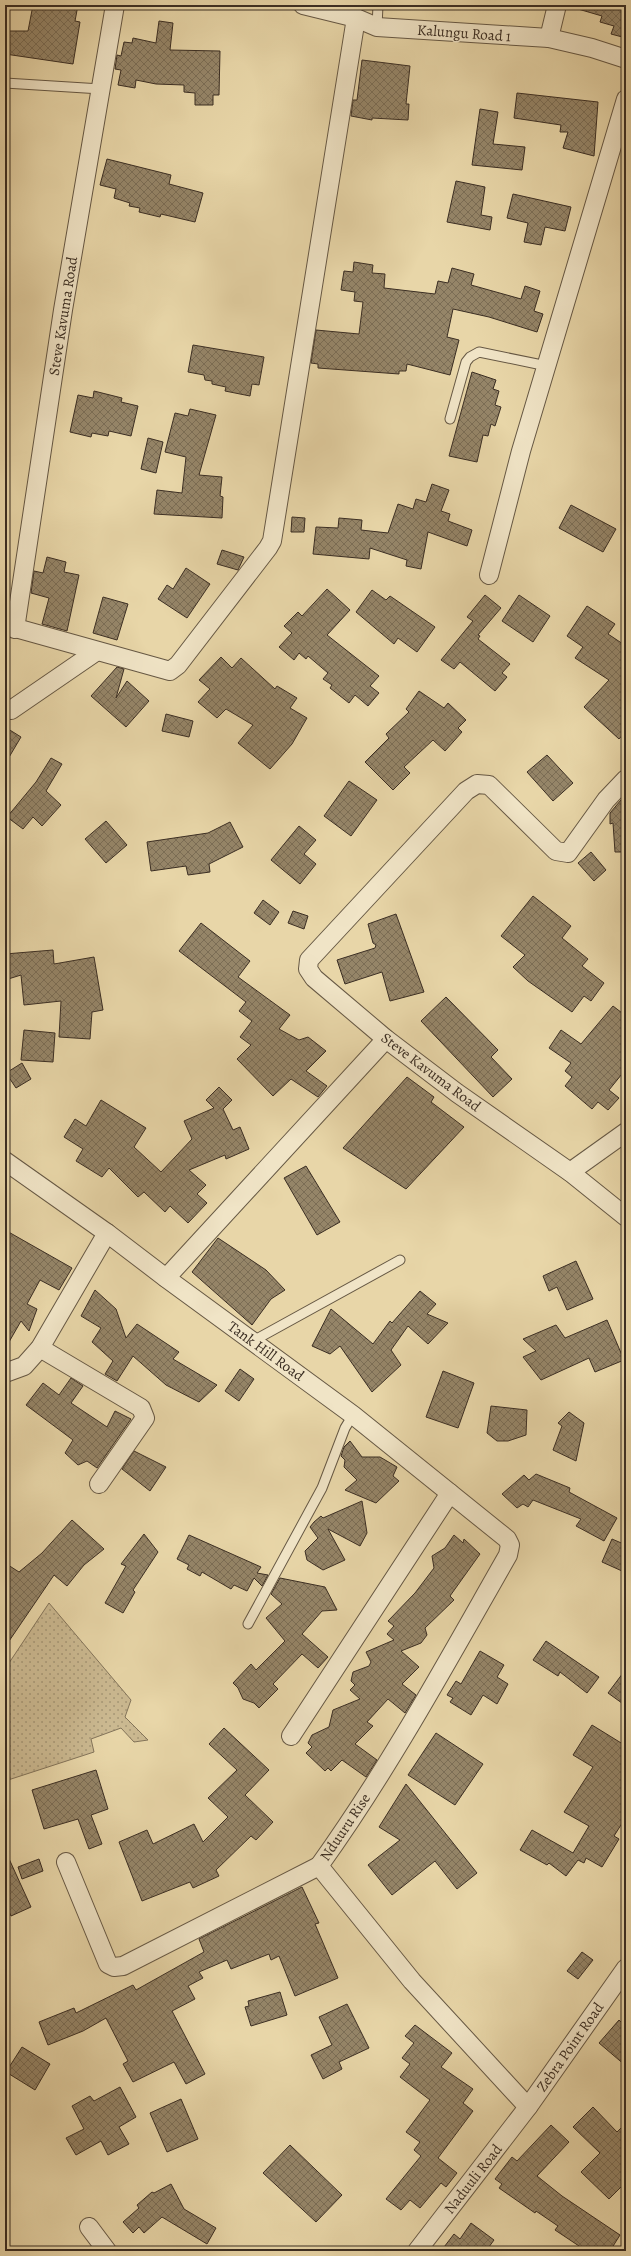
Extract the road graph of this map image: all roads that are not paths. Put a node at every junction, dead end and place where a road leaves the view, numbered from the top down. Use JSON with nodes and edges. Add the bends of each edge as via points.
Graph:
{"nodes":[{"id":1,"x":116,"y":5,"type":"edge"},
{"id":2,"x":303,"y":5,"type":"edge"},
{"id":3,"x":378,"y":5,"type":"edge"},
{"id":4,"x":556,"y":5,"type":"edge"},
{"id":5,"x":356,"y":18,"type":"junction"},
{"id":6,"x":377,"y":27,"type":"junction"},
{"id":7,"x":549,"y":38,"type":"junction"},
{"id":8,"x":626,"y":59,"type":"edge"},
{"id":9,"x":5,"y":83,"type":"edge"},
{"id":10,"x":101,"y":89,"type":"junction"},
{"id":11,"x":626,"y":99,"type":"edge"},
{"id":12,"x":546,"y":366,"type":"junction"},
{"id":13,"x":450,"y":418,"type":"dead end"},
{"id":14,"x":489,"y":575,"type":"dead end"},
{"id":15,"x":10,"y":627,"type":"edge"},
{"id":16,"x":97,"y":651,"type":"junction"},
{"id":17,"x":11,"y":710,"type":"dead end"},
{"id":18,"x":626,"y":779,"type":"edge"},
{"id":19,"x":386,"y":1039,"type":"junction"},
{"id":20,"x":626,"y":1132,"type":"edge"},
{"id":21,"x":5,"y":1161,"type":"edge"},
{"id":22,"x":570,"y":1172,"type":"junction"},
{"id":23,"x":626,"y":1217,"type":"edge"},
{"id":24,"x":107,"y":1233,"type":"junction"},
{"id":25,"x":400,"y":1260,"type":"dead end"},
{"id":26,"x":166,"y":1278,"type":"junction"},
{"id":27,"x":253,"y":1341,"type":"junction"},
{"id":28,"x":40,"y":1348,"type":"junction"},
{"id":29,"x":5,"y":1373,"type":"edge"},
{"id":30,"x":353,"y":1415,"type":"junction"},
{"id":31,"x":99,"y":1484,"type":"dead end"},
{"id":32,"x":450,"y":1493,"type":"junction"},
{"id":33,"x":508,"y":1555,"type":"joint"},
{"id":34,"x":248,"y":1624,"type":"dead end"},
{"id":35,"x":291,"y":1736,"type":"dead end"},
{"id":36,"x":66,"y":1862,"type":"dead end"},
{"id":37,"x":319,"y":1866,"type":"junction"},
{"id":38,"x":626,"y":1968,"type":"edge"},
{"id":39,"x":528,"y":2108,"type":"junction"},
{"id":40,"x":89,"y":2227,"type":"dead end"},
{"id":41,"x":107,"y":2251,"type":"edge"},
{"id":42,"x":417,"y":2251,"type":"edge"}],
"edges":[{"from":1,"to":10,"type":"street","name":"Steve Kavuma Road"},
{"from":2,"to":5,"type":"street","name":"Kalungu Road 1"},
{"from":3,"to":6,"type":"lane"},
{"from":4,"to":7,"type":"street"},
{"from":5,"to":6,"type":"street","name":"Kalungu Road 1"},
{"from":5,"to":16,"type":"street","via":[[272,541],[174,669],[164,671]]},
{"from":6,"to":7,"type":"street","name":"Kalungu Road 1"},
{"from":7,"to":8,"type":"street","name":"Kalungu Road 1"},
{"from":9,"to":10,"type":"lane"},
{"from":10,"to":15,"type":"street","name":"Steve Kavuma Road"},
{"from":11,"to":12,"type":"street"},
{"from":12,"to":13,"type":"lane","via":[[479,352],[470,356]]},
{"from":12,"to":14,"type":"street"},
{"from":15,"to":16,"type":"street"},
{"from":16,"to":17,"type":"street"},
{"from":18,"to":19,"type":"street","name":"Steve Kavuma Road","via":[[606,800],[568,853],[556,850],[489,785],[477,784],[466,791],[309,960],[308,969],[314,978]]},
{"from":19,"to":22,"type":"street","name":"Steve Kavuma Road","via":[[457,1093]]},
{"from":19,"to":26,"type":"street"},
{"from":20,"to":22,"type":"street"},
{"from":21,"to":24,"type":"street","name":"Tank Hill Road"},
{"from":22,"to":23,"type":"street","name":"Steve Kavuma Road"},
{"from":24,"to":26,"type":"street","name":"Tank Hill Road"},
{"from":24,"to":28,"type":"street"},
{"from":25,"to":27,"type":"lane"},
{"from":26,"to":27,"type":"street","name":"Tank Hill Road"},
{"from":27,"to":30,"type":"street","name":"Tank Hill Road"},
{"from":28,"to":29,"type":"street","via":[[24,1366]]},
{"from":28,"to":31,"type":"street","via":[[141,1408],[144,1413],[145,1418]]},
{"from":30,"to":32,"type":"street","name":"Tank Hill Road"},
{"from":30,"to":34,"type":"lane","via":[[345,1428],[322,1488]]},
{"from":32,"to":33,"type":"street","name":"Tank Hill Road","via":[[507,1539],[510,1545]]},
{"from":32,"to":35,"type":"street"},
{"from":33,"to":37,"type":"street","name":"Nduuru Rise","via":[[402,1740]]},
{"from":36,"to":37,"type":"street","via":[[108,1964],[114,1967],[123,1966]]},
{"from":37,"to":39,"type":"street","name":"Nduuru Rise","via":[[412,1981]]},
{"from":38,"to":39,"type":"street","name":"Zebra Point Road"},
{"from":39,"to":42,"type":"street","name":"Naduuli Road"},
{"from":40,"to":41,"type":"street"}]}
